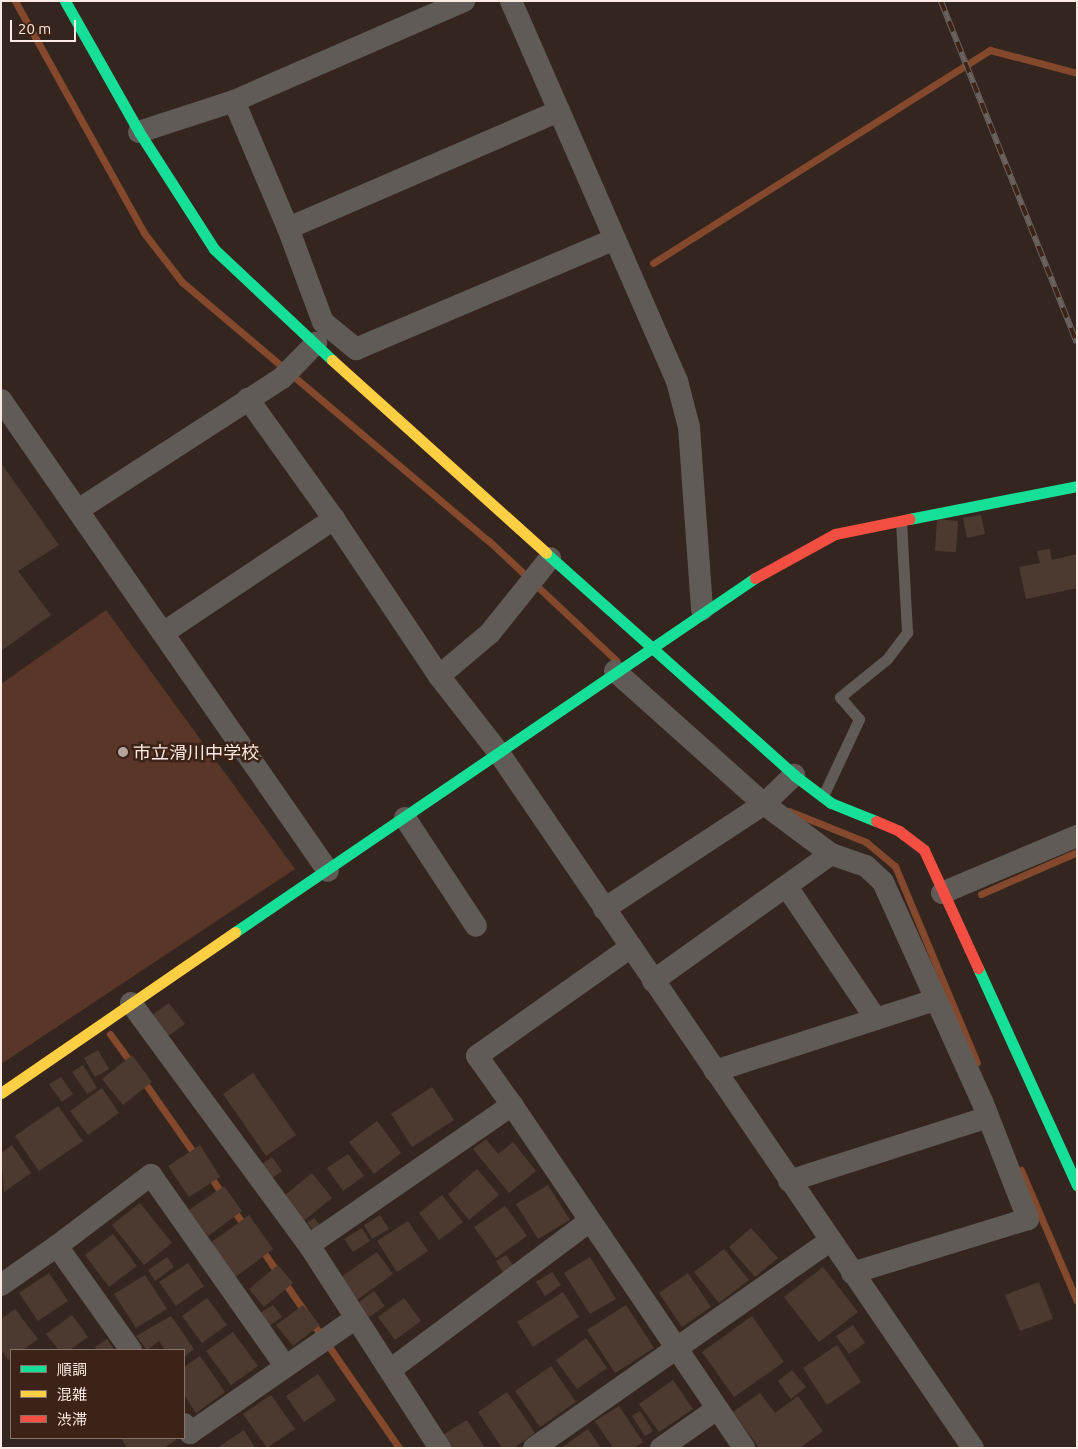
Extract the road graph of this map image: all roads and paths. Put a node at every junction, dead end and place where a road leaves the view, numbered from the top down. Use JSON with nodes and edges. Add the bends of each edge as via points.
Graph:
{"nodes":[{"id":1,"x":65,"y":1,"type":"edge"},
{"id":2,"x":464,"y":1,"type":"edge"},
{"id":3,"x":511,"y":1,"type":"edge"},
{"id":4,"x":234,"y":100,"type":"junction"},
{"id":5,"x":559,"y":111,"type":"junction"},
{"id":6,"x":139,"y":132,"type":"junction"},
{"id":7,"x":288,"y":228,"type":"junction"},
{"id":8,"x":613,"y":240,"type":"junction"},
{"id":9,"x":316,"y":343,"type":"junction"},
{"id":10,"x":248,"y":399,"type":"junction"},
{"id":11,"x":1,"y":400,"type":"edge"},
{"id":12,"x":1077,"y":486,"type":"edge"},
{"id":13,"x":78,"y":510,"type":"junction"},
{"id":14,"x":334,"y":519,"type":"junction"},
{"id":15,"x":900,"y":520,"type":"junction"},
{"id":16,"x":550,"y":558,"type":"junction"},
{"id":17,"x":702,"y":610,"type":"junction"},
{"id":18,"x":164,"y":633,"type":"junction"},
{"id":19,"x":648,"y":648,"type":"junction"},
{"id":20,"x":615,"y":671,"type":"junction"},
{"id":21,"x":439,"y":676,"type":"junction"},
{"id":22,"x":499,"y":753,"type":"junction"},
{"id":23,"x":794,"y":775,"type":"junction"},
{"id":24,"x":822,"y":796,"type":"junction"},
{"id":25,"x":764,"y":804,"type":"junction"},
{"id":26,"x":405,"y":818,"type":"junction"},
{"id":27,"x":1077,"y":836,"type":"edge"},
{"id":28,"x":831,"y":854,"type":"junction"},
{"id":29,"x":328,"y":871,"type":"junction"},
{"id":30,"x":787,"y":887,"type":"junction"},
{"id":31,"x":942,"y":893,"type":"junction"},
{"id":32,"x":604,"y":909,"type":"junction"},
{"id":33,"x":476,"y":926,"type":"dead end"},
{"id":34,"x":631,"y":947,"type":"junction"},
{"id":35,"x":653,"y":981,"type":"junction"},
{"id":36,"x":935,"y":1000,"type":"junction"},
{"id":37,"x":131,"y":1003,"type":"junction"},
{"id":38,"x":876,"y":1019,"type":"junction"},
{"id":39,"x":715,"y":1071,"type":"junction"},
{"id":40,"x":1,"y":1093,"type":"edge"},
{"id":41,"x":512,"y":1105,"type":"junction"},
{"id":42,"x":988,"y":1117,"type":"junction"},
{"id":43,"x":789,"y":1181,"type":"junction"},
{"id":44,"x":1077,"y":1185,"type":"edge"},
{"id":45,"x":590,"y":1221,"type":"junction"},
{"id":46,"x":830,"y":1241,"type":"junction"},
{"id":47,"x":309,"y":1245,"type":"junction"},
{"id":48,"x":57,"y":1246,"type":"junction"},
{"id":49,"x":852,"y":1274,"type":"junction"},
{"id":50,"x":1,"y":1286,"type":"edge"},
{"id":51,"x":356,"y":1318,"type":"junction"},
{"id":52,"x":130,"y":1349,"type":"edge"},
{"id":53,"x":677,"y":1350,"type":"junction"},
{"id":54,"x":286,"y":1366,"type":"junction"},
{"id":55,"x":390,"y":1370,"type":"junction"},
{"id":56,"x":718,"y":1409,"type":"junction"},
{"id":57,"x":185,"y":1426,"type":"edge"},
{"id":58,"x":440,"y":1448,"type":"edge"},
{"id":59,"x":534,"y":1448,"type":"edge"},
{"id":60,"x":661,"y":1448,"type":"edge"},
{"id":61,"x":744,"y":1448,"type":"edge"},
{"id":62,"x":973,"y":1448,"type":"edge"}],
"edges":[{"from":1,"to":6,"type":"street"},
{"from":2,"to":4,"type":"street"},
{"from":3,"to":5,"type":"street"},
{"from":4,"to":6,"type":"street"},
{"from":4,"to":7,"type":"street"},
{"from":5,"to":7,"type":"street"},
{"from":5,"to":8,"type":"street"},
{"from":6,"to":9,"type":"street","via":[[214,249],[256,292]]},
{"from":7,"to":8,"type":"street","via":[[323,322],[356,349]]},
{"from":8,"to":17,"type":"street","via":[[677,380],[689,427]]},
{"from":9,"to":10,"type":"street","via":[[282,378]]},
{"from":9,"to":16,"type":"street"},
{"from":10,"to":13,"type":"street"},
{"from":10,"to":14,"type":"street"},
{"from":11,"to":13,"type":"street"},
{"from":12,"to":15,"type":"street"},
{"from":13,"to":18,"type":"street"},
{"from":14,"to":18,"type":"street"},
{"from":14,"to":21,"type":"street"},
{"from":15,"to":17,"type":"street","via":[[835,534]]},
{"from":15,"to":24,"type":"lane","via":[[907,632],[887,659],[840,697],[859,719]]},
{"from":16,"to":19,"type":"street"},
{"from":16,"to":21,"type":"street","via":[[490,632]]},
{"from":17,"to":19,"type":"street"},
{"from":18,"to":29,"type":"street"},
{"from":19,"to":20,"type":"street"},
{"from":19,"to":23,"type":"street"},
{"from":20,"to":22,"type":"street"},
{"from":20,"to":25,"type":"street"},
{"from":21,"to":22,"type":"street"},
{"from":22,"to":26,"type":"street"},
{"from":22,"to":32,"type":"street"},
{"from":23,"to":24,"type":"street"},
{"from":23,"to":25,"type":"street"},
{"from":24,"to":31,"type":"street","via":[[899,831],[924,850]]},
{"from":25,"to":28,"type":"street"},
{"from":25,"to":32,"type":"street"},
{"from":26,"to":29,"type":"street"},
{"from":26,"to":33,"type":"street"},
{"from":27,"to":31,"type":"street"},
{"from":28,"to":30,"type":"street"},
{"from":28,"to":36,"type":"street","via":[[866,866],[882,882]]},
{"from":29,"to":37,"type":"street"},
{"from":30,"to":35,"type":"street"},
{"from":30,"to":38,"type":"street"},
{"from":31,"to":44,"type":"street"},
{"from":32,"to":34,"type":"street"},
{"from":34,"to":35,"type":"street"},
{"from":34,"to":41,"type":"street","via":[[478,1056]]},
{"from":35,"to":39,"type":"street"},
{"from":36,"to":38,"type":"street"},
{"from":36,"to":42,"type":"street"},
{"from":37,"to":40,"type":"street"},
{"from":37,"to":47,"type":"street"},
{"from":38,"to":39,"type":"street"},
{"from":39,"to":43,"type":"street"},
{"from":41,"to":45,"type":"street"},
{"from":41,"to":47,"type":"street"},
{"from":42,"to":43,"type":"street"},
{"from":42,"to":49,"type":"street","via":[[1028,1219]]},
{"from":43,"to":46,"type":"street"},
{"from":45,"to":53,"type":"street"},
{"from":45,"to":55,"type":"street"},
{"from":46,"to":49,"type":"street"},
{"from":46,"to":53,"type":"street"},
{"from":47,"to":51,"type":"street"},
{"from":48,"to":50,"type":"street"},
{"from":48,"to":52,"type":"street"},
{"from":48,"to":54,"type":"street","via":[[151,1175]]},
{"from":49,"to":62,"type":"street"},
{"from":51,"to":54,"type":"street"},
{"from":51,"to":55,"type":"street"},
{"from":53,"to":56,"type":"street"},
{"from":53,"to":59,"type":"street"},
{"from":54,"to":57,"type":"street","via":[[190,1433]]},
{"from":55,"to":58,"type":"street"},
{"from":56,"to":60,"type":"street"},
{"from":56,"to":61,"type":"street"}]}
